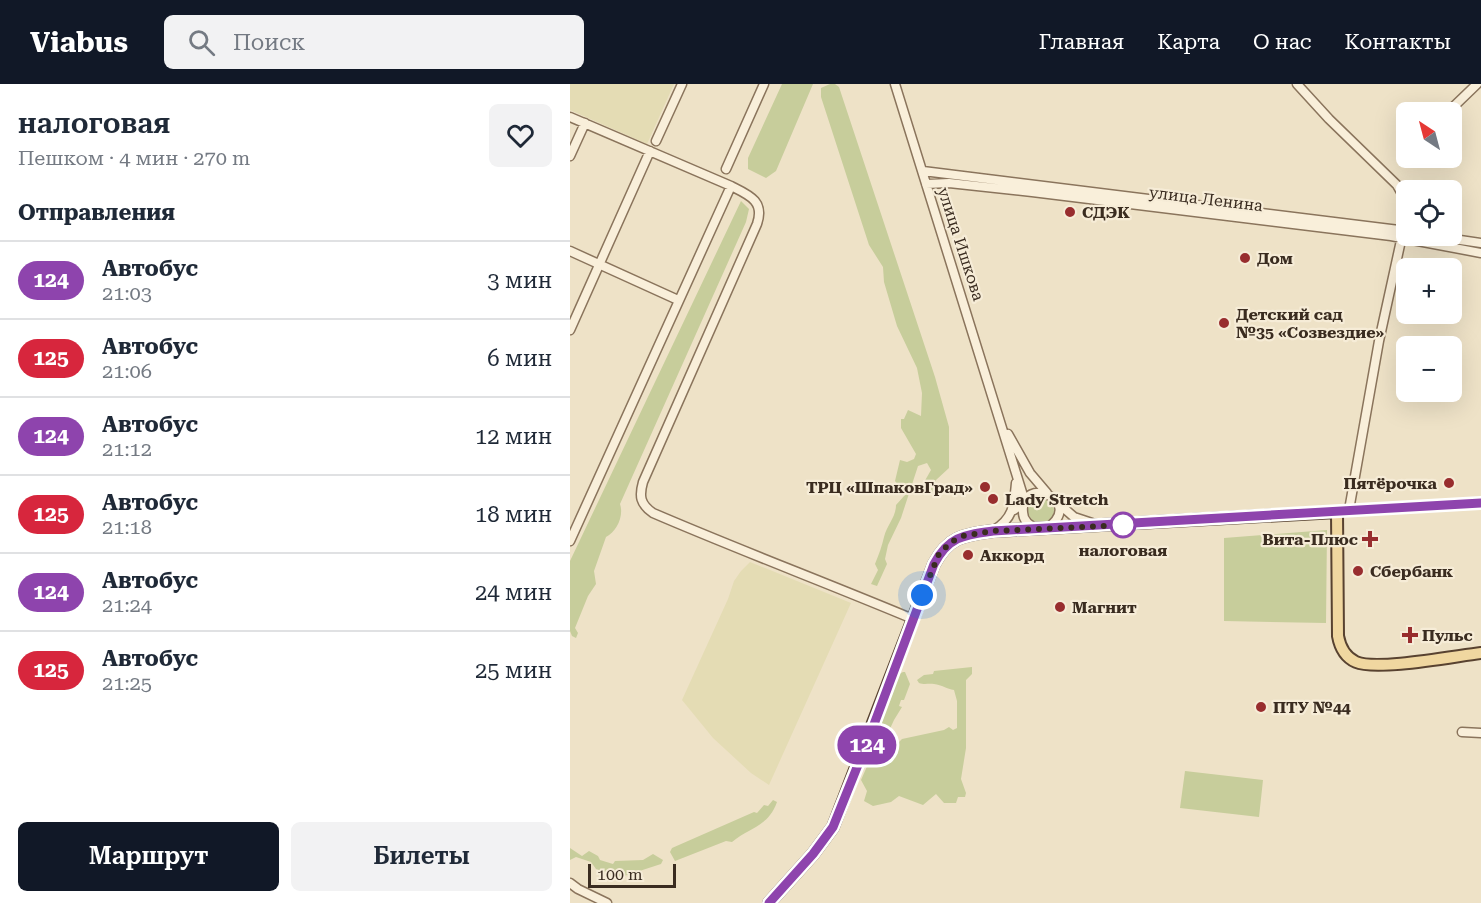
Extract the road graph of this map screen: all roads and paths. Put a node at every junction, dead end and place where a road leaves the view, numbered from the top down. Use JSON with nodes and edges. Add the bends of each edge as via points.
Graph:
{"nodes":[{"id":1,"x":682,"y":84,"type":"edge"},
{"id":2,"x":764,"y":84,"type":"edge"},
{"id":3,"x":896,"y":84,"type":"edge"},
{"id":4,"x":1297,"y":84,"type":"edge"},
{"id":5,"x":1477,"y":84,"type":"edge"},
{"id":6,"x":1458,"y":102,"type":"edge"},
{"id":7,"x":570,"y":117,"type":"edge"},
{"id":8,"x":585,"y":123,"type":"junction"},
{"id":9,"x":656,"y":141,"type":"dead end"},
{"id":10,"x":650,"y":151,"type":"junction"},
{"id":11,"x":570,"y":156,"type":"edge"},
{"id":12,"x":726,"y":169,"type":"dead end"},
{"id":13,"x":923,"y":171,"type":"junction"},
{"id":14,"x":926,"y":184,"type":"junction"},
{"id":15,"x":1396,"y":184,"type":"edge"},
{"id":16,"x":731,"y":186,"type":"junction"},
{"id":17,"x":1396,"y":233,"type":"edge"},
{"id":18,"x":1396,"y":235,"type":"edge"},
{"id":19,"x":1462,"y":240,"type":"edge"},
{"id":20,"x":1481,"y":243,"type":"edge"},
{"id":21,"x":1400,"y":246,"type":"edge"},
{"id":22,"x":1453,"y":246,"type":"edge"},
{"id":23,"x":570,"y":251,"type":"edge"},
{"id":24,"x":1481,"y":253,"type":"edge"},
{"id":25,"x":599,"y":265,"type":"junction"},
{"id":26,"x":678,"y":300,"type":"junction"},
{"id":27,"x":570,"y":330,"type":"edge"},
{"id":28,"x":999,"y":414,"type":"junction"},
{"id":29,"x":1016,"y":479,"type":"junction"},
{"id":30,"x":1047,"y":493,"type":"junction"},
{"id":31,"x":1025,"y":502,"type":"junction"},
{"id":32,"x":1058,"y":503,"type":"junction"},
{"id":33,"x":1481,"y":503,"type":"edge"},
{"id":34,"x":1014,"y":510,"type":"junction"},
{"id":35,"x":1343,"y":511,"type":"junction"},
{"id":36,"x":1101,"y":526,"type":"junction"},
{"id":37,"x":1042,"y":530,"type":"junction"},
{"id":38,"x":993,"y":531,"type":"junction"},
{"id":39,"x":570,"y":541,"type":"edge"},
{"id":40,"x":914,"y":619,"type":"junction"},
{"id":41,"x":1481,"y":653,"type":"edge"},
{"id":42,"x":1462,"y":732,"type":"dead end"},
{"id":43,"x":1481,"y":733,"type":"edge"},
{"id":44,"x":570,"y":883,"type":"edge"},
{"id":45,"x":608,"y":903,"type":"edge"},
{"id":46,"x":769,"y":903,"type":"edge"}],
"edges":[{"from":1,"to":9,"type":"street"},
{"from":2,"to":12,"type":"street"},
{"from":3,"to":13,"type":"street","name":"улица Ишкова"},
{"from":4,"to":15,"type":"street"},
{"from":5,"to":6,"type":"street"},
{"from":7,"to":8,"type":"street"},
{"from":8,"to":10,"type":"street"},
{"from":8,"to":11,"type":"street"},
{"from":10,"to":16,"type":"street"},
{"from":10,"to":25,"type":"street"},
{"from":13,"to":14,"type":"street","name":"улица Ишкова"},
{"from":13,"to":17,"type":"street","name":"улица Ленина"},
{"from":14,"to":18,"type":"street","name":"улица Ленина","via":[[1032,192]]},
{"from":14,"to":28,"type":"street","name":"улица Ишкова"},
{"from":16,"to":26,"type":"street"},
{"from":16,"to":40,"type":"street","via":[[753,198],[760,215],[643,482],[642,503],[652,513],[742,552]]},
{"from":19,"to":20,"type":"street"},
{"from":21,"to":35,"type":"street"},
{"from":22,"to":24,"type":"street","name":"улица Ленина"},
{"from":23,"to":25,"type":"street"},
{"from":25,"to":26,"type":"street"},
{"from":25,"to":27,"type":"street"},
{"from":26,"to":39,"type":"street"},
{"from":28,"to":29,"type":"street","name":"улица Ишкова"},
{"from":28,"to":30,"type":"street","name":"улица Ишкова","via":[[1025,466]]},
{"from":29,"to":31,"type":"street","name":"улица Ишкова"},
{"from":29,"to":34,"type":"street"},
{"from":30,"to":31,"type":"street","via":[[1032,495]]},
{"from":30,"to":32,"type":"street"},
{"from":31,"to":34,"type":"street"},
{"from":31,"to":37,"type":"street","via":[[1025,519]]},
{"from":32,"to":36,"type":"street","via":[[1074,517]]},
{"from":32,"to":37,"type":"street","via":[[1058,517]]},
{"from":33,"to":35,"type":"street"},
{"from":34,"to":38,"type":"street"},
{"from":35,"to":36,"type":"main road"},
{"from":35,"to":41,"type":"main road","via":[[1338,636],[1349,658],[1362,664],[1383,665]]},
{"from":36,"to":37,"type":"main road"},
{"from":37,"to":38,"type":"main road"},
{"from":38,"to":40,"type":"main road","via":[[963,536],[945,548],[934,564]]},
{"from":40,"to":46,"type":"main road","via":[[833,827]]},
{"from":42,"to":43,"type":"street"},
{"from":44,"to":45,"type":"street"}]}
